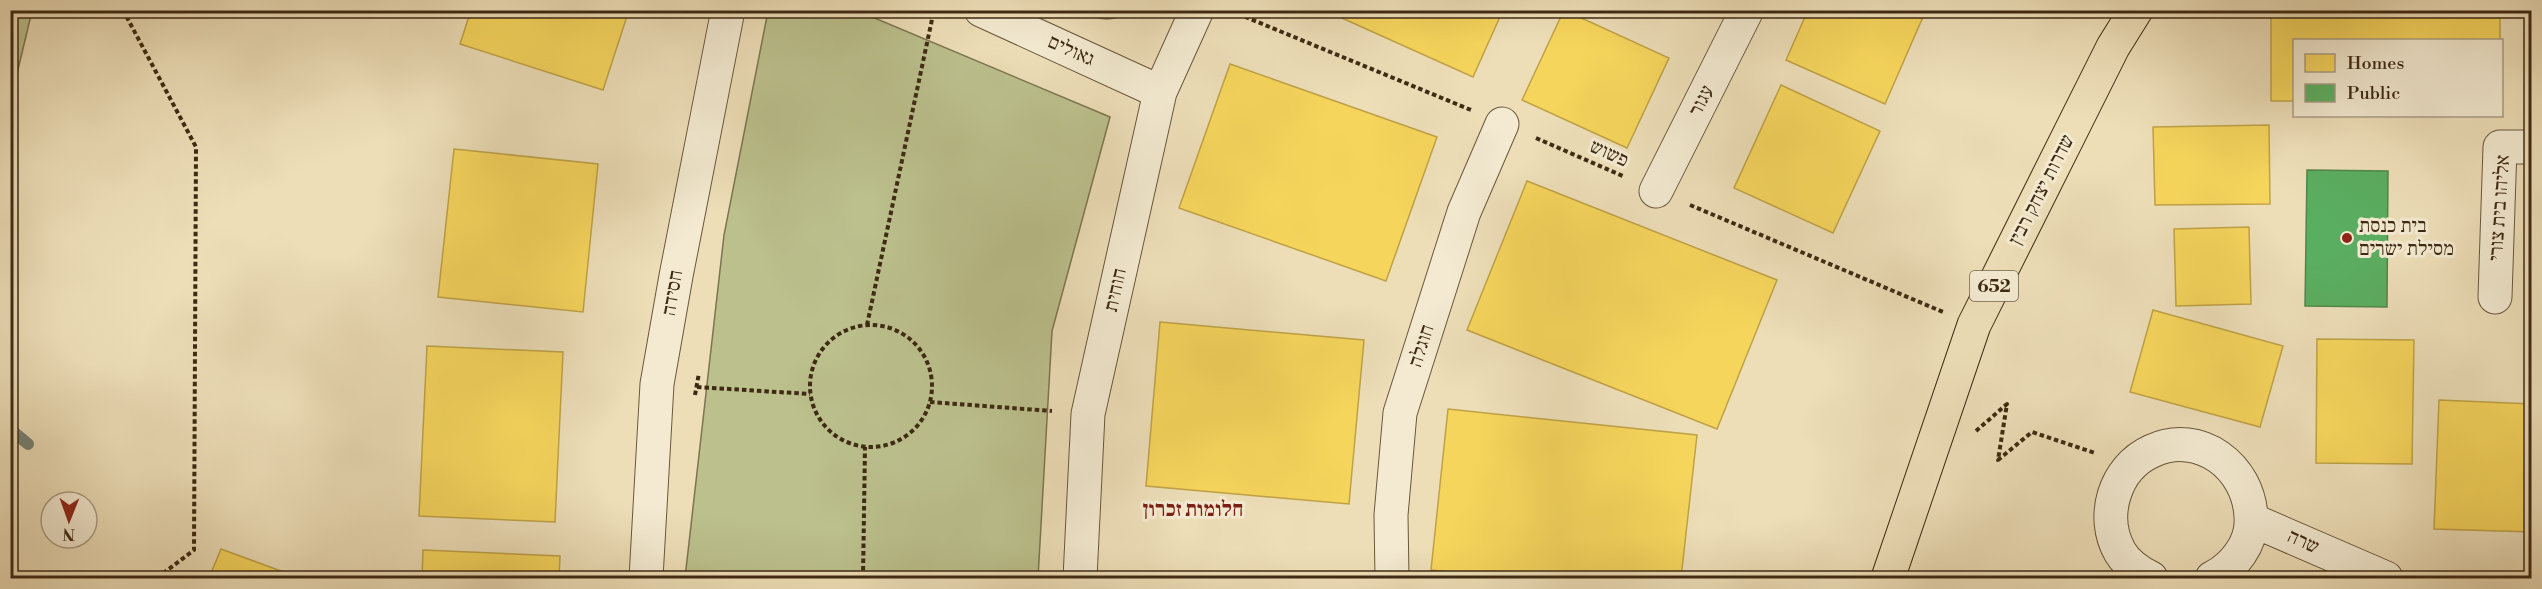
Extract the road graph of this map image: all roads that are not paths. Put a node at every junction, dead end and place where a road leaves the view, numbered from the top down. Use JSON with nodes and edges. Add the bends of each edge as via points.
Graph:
{"nodes":[{"id":1,"x":728,"y":10,"type":"edge"},
{"id":2,"x":981,"y":10,"type":"edge"},
{"id":3,"x":1197,"y":10,"type":"edge"},
{"id":4,"x":1747,"y":10,"type":"edge"},
{"id":5,"x":2136,"y":10,"type":"edge"},
{"id":6,"x":1160,"y":92,"type":"junction"},
{"id":7,"x":1502,"y":124,"type":"road end"},
{"id":8,"x":2532,"y":147,"type":"edge"},
{"id":9,"x":1656,"y":191,"type":"road end"},
{"id":10,"x":2494,"y":297,"type":"dead end"},
{"id":11,"x":2252,"y":519,"type":"junction"},
{"id":12,"x":646,"y":579,"type":"edge"},
{"id":13,"x":1080,"y":579,"type":"edge"},
{"id":14,"x":1392,"y":579,"type":"edge"},
{"id":15,"x":1888,"y":579,"type":"edge"},
{"id":16,"x":2151,"y":579,"type":"edge"},
{"id":17,"x":2212,"y":579,"type":"edge"},
{"id":18,"x":2386,"y":579,"type":"edge"}],
"edges":[{"from":1,"to":12,"type":"street","name":"חסידה","via":[[657,384]]},
{"from":2,"to":6,"type":"street","name":"גאולים"},
{"from":3,"to":6,"type":"street","name":"חוחית"},
{"from":4,"to":9,"type":"street","name":"עגור"},
{"from":5,"to":15,"type":"main road","name":"שדרות יצחק רבין","number":"652","via":[[2113,47],[1974,325]]},
{"from":6,"to":13,"type":"street","name":"חוחית","via":[[1088,414]]},
{"from":7,"to":14,"type":"street","name":"חוגלה","via":[[1464,212],[1400,413],[1391,515]]},
{"from":8,"to":10,"type":"street","name":"אליהו בית צורי","via":[[2500,147]]},
{"from":11,"to":16,"type":"street","via":[[2249,496],[2238,474],[2221,457],[2199,447],[2175,445],[2151,451],[2132,465],[2117,484],[2110,507],[2111,531],[2120,553],[2136,571]]},
{"from":11,"to":17,"type":"street","via":[[2248,541],[2237,559]]},
{"from":11,"to":18,"type":"street","name":"שרה"}]}
